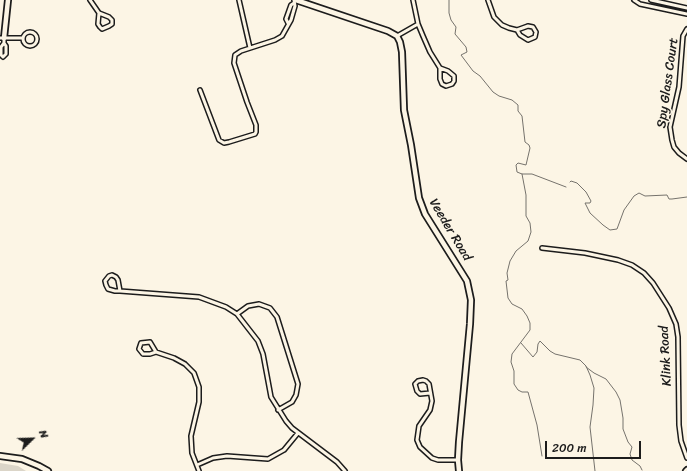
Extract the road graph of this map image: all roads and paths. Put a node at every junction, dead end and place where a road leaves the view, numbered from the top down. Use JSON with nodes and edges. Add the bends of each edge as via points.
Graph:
{"nodes":[{"id":1,"x":8,"y":0,"type":"edge"},
{"id":2,"x":90,"y":0,"type":"edge"},
{"id":3,"x":239,"y":0,"type":"edge"},
{"id":4,"x":413,"y":0,"type":"edge"},
{"id":5,"x":488,"y":0,"type":"edge"},
{"id":6,"x":634,"y":0,"type":"edge"},
{"id":7,"x":651,"y":0,"type":"edge"},
{"id":8,"x":295,"y":1,"type":"edge"},
{"id":9,"x":687,"y":8,"type":"edge"},
{"id":10,"x":99,"y":13,"type":"junction"},
{"id":11,"x":687,"y":14,"type":"edge"},
{"id":12,"x":418,"y":24,"type":"junction"},
{"id":13,"x":687,"y":29,"type":"edge"},
{"id":14,"x":517,"y":30,"type":"junction"},
{"id":15,"x":397,"y":36,"type":"junction"},
{"id":16,"x":23,"y":38,"type":"junction"},
{"id":17,"x":2,"y":40,"type":"edge"},
{"id":18,"x":250,"y":48,"type":"junction"},
{"id":19,"x":440,"y":68,"type":"junction"},
{"id":20,"x":200,"y":90,"type":"dead end"},
{"id":21,"x":687,"y":159,"type":"edge"},
{"id":22,"x":542,"y":248,"type":"dead end"},
{"id":23,"x":120,"y":292,"type":"junction"},
{"id":24,"x":237,"y":314,"type":"junction"},
{"id":25,"x":156,"y":352,"type":"junction"},
{"id":26,"x":430,"y":393,"type":"junction"},
{"id":27,"x":278,"y":410,"type":"junction"},
{"id":28,"x":298,"y":433,"type":"junction"},
{"id":29,"x":0,"y":456,"type":"edge"},
{"id":30,"x":687,"y":458,"type":"edge"},
{"id":31,"x":458,"y":460,"type":"junction"},
{"id":32,"x":197,"y":465,"type":"junction"},
{"id":33,"x":48,"y":471,"type":"edge"},
{"id":34,"x":199,"y":471,"type":"edge"},
{"id":35,"x":345,"y":471,"type":"edge"},
{"id":36,"x":459,"y":471,"type":"edge"}],
"edges":[{"from":1,"to":17,"type":"street"},
{"from":2,"to":10,"type":"street"},
{"from":3,"to":18,"type":"street"},
{"from":4,"to":12,"type":"street"},
{"from":5,"to":14,"type":"street","via":[[494,17],[502,25]]},
{"from":6,"to":11,"type":"street","via":[[640,4]]},
{"from":7,"to":9,"type":"street"},
{"from":8,"to":15,"type":"street"},
{"from":8,"to":18,"type":"street","via":[[282,36]]},
{"from":10,"to":10,"type":"street","via":[[98,24],[102,29],[112,24],[109,17]]},
{"from":12,"to":15,"type":"street"},
{"from":12,"to":19,"type":"street"},
{"from":13,"to":21,"type":"street","name":"Spy Glass Court","via":[[683,36],[679,87],[670,127],[674,147]]},
{"from":14,"to":14,"type":"street","via":[[530,26],[535,30],[535,36],[525,39]]},
{"from":15,"to":31,"type":"street","name":"Veeder Road","via":[[402,52],[405,122],[419,198],[425,214],[467,281],[471,300]]},
{"from":16,"to":16,"type":"street","via":[[29,46],[38,41],[37,35],[31,31],[25,33]]},
{"from":16,"to":17,"type":"street"},
{"from":18,"to":20,"type":"street","via":[[237,52],[234,58],[256,125],[255,134],[224,143],[219,140]]},
{"from":19,"to":19,"type":"street","via":[[454,76],[452,84],[442,84]]},
{"from":22,"to":30,"type":"street","name":"Klink Road","via":[[609,257],[632,265],[653,283],[676,324],[679,425]]},
{"from":23,"to":23,"type":"street","via":[[116,277],[109,276],[105,281],[108,289]]},
{"from":23,"to":24,"type":"street","via":[[199,297],[226,306]]},
{"from":24,"to":27,"type":"street","via":[[258,341],[271,397]]},
{"from":24,"to":27,"type":"street","via":[[248,306],[259,304],[270,308],[277,317],[298,384],[292,402]]},
{"from":25,"to":25,"type":"street","via":[[150,342],[141,343],[139,349],[143,354]]},
{"from":25,"to":32,"type":"street","via":[[186,364],[194,373],[199,387],[199,402],[191,436],[192,453]]},
{"from":26,"to":26,"type":"street","via":[[426,381],[418,381],[415,384],[420,394]]},
{"from":26,"to":31,"type":"street","via":[[430,410],[422,421],[417,440],[420,447],[432,458]]},
{"from":27,"to":28,"type":"street"},
{"from":28,"to":32,"type":"street","via":[[284,450],[268,459],[228,456],[213,458]]},
{"from":28,"to":35,"type":"street"},
{"from":29,"to":33,"type":"street","via":[[22,459]]},
{"from":31,"to":36,"type":"street","name":"Veeder Road"},
{"from":32,"to":34,"type":"street"}]}
